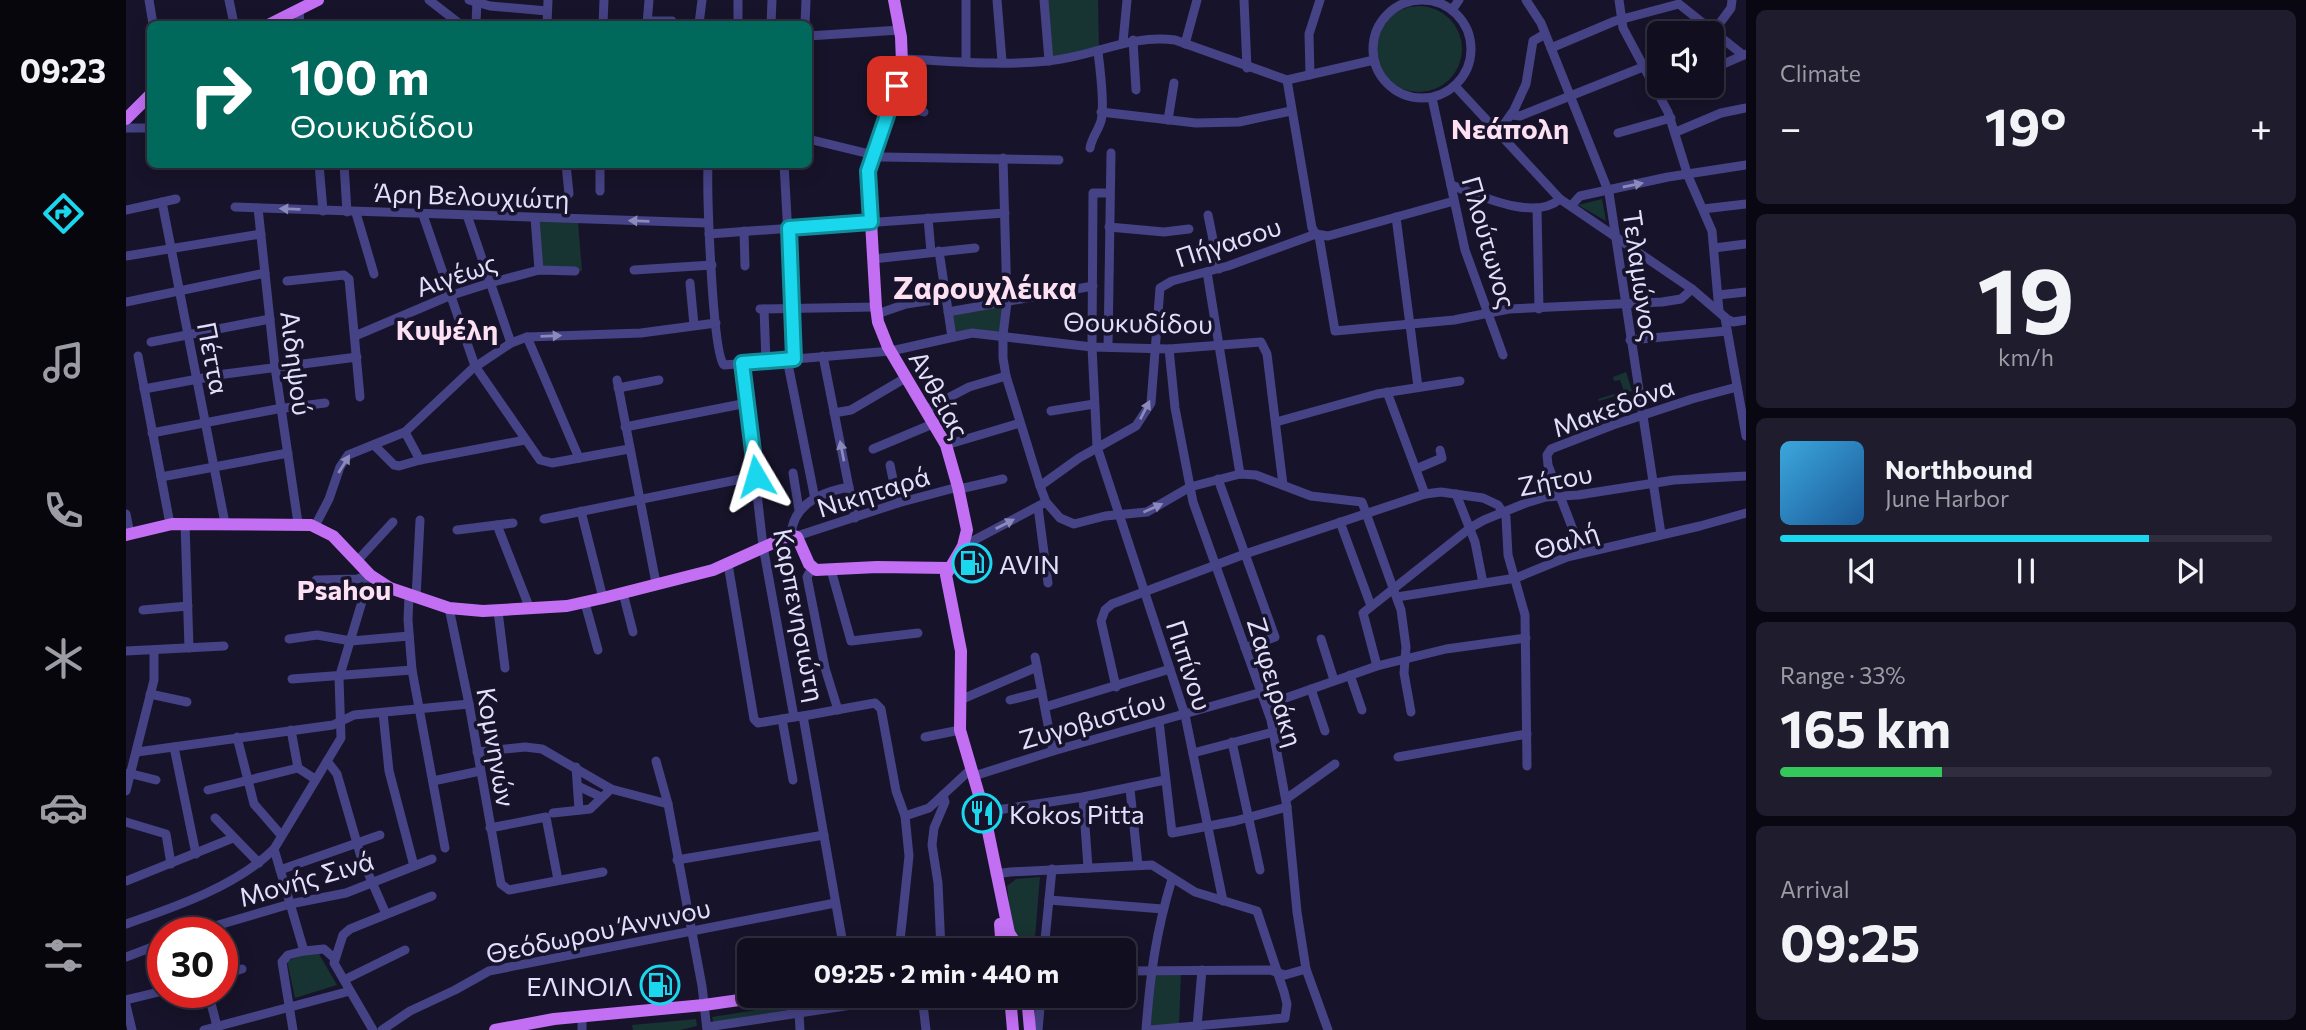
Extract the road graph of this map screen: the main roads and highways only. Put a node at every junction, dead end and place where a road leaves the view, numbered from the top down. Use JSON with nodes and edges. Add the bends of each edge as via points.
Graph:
{"nodes":[{"id":1,"x":894,"y":0,"type":"edge"},
{"id":2,"x":315,"y":1,"type":"edge"},
{"id":3,"x":276,"y":21,"type":"edge"},
{"id":4,"x":147,"y":98,"type":"edge"},
{"id":5,"x":126,"y":119,"type":"edge"},
{"id":6,"x":128,"y":535,"type":"edge"},
{"id":7,"x":948,"y":568,"type":"junction"},
{"id":8,"x":998,"y":889,"type":"junction"},
{"id":9,"x":1001,"y":938,"type":"edge"},
{"id":10,"x":1012,"y":938,"type":"edge"},
{"id":11,"x":737,"y":1000,"type":"edge"},
{"id":12,"x":1011,"y":1008,"type":"edge"},
{"id":13,"x":1028,"y":1008,"type":"edge"},
{"id":14,"x":582,"y":1024,"type":"edge"},
{"id":15,"x":495,"y":1030,"type":"edge"},
{"id":16,"x":1013,"y":1030,"type":"edge"},
{"id":17,"x":1030,"y":1030,"type":"edge"}],
"edges":[{"from":1,"to":7,"type":"main road","name":"Ανθείας","via":[[903,59],[868,171],[876,310],[891,351],[946,445],[958,487],[966,537]]},
{"from":2,"to":3,"type":"main road"},
{"from":4,"to":5,"type":"main road"},
{"from":6,"to":7,"type":"main road","via":[[185,523],[316,526],[333,536],[384,585],[449,608],[498,611],[585,603],[708,572],[794,536],[812,568]]},
{"from":7,"to":8,"type":"main road","via":[[946,582],[961,651],[960,730],[984,812]]},
{"from":8,"to":9,"type":"main road"},
{"from":8,"to":10,"type":"main road"},
{"from":11,"to":14,"type":"main road"},
{"from":12,"to":16,"type":"main road"},
{"from":13,"to":17,"type":"main road"},
{"from":14,"to":15,"type":"main road","via":[[542,1021]]}]}
